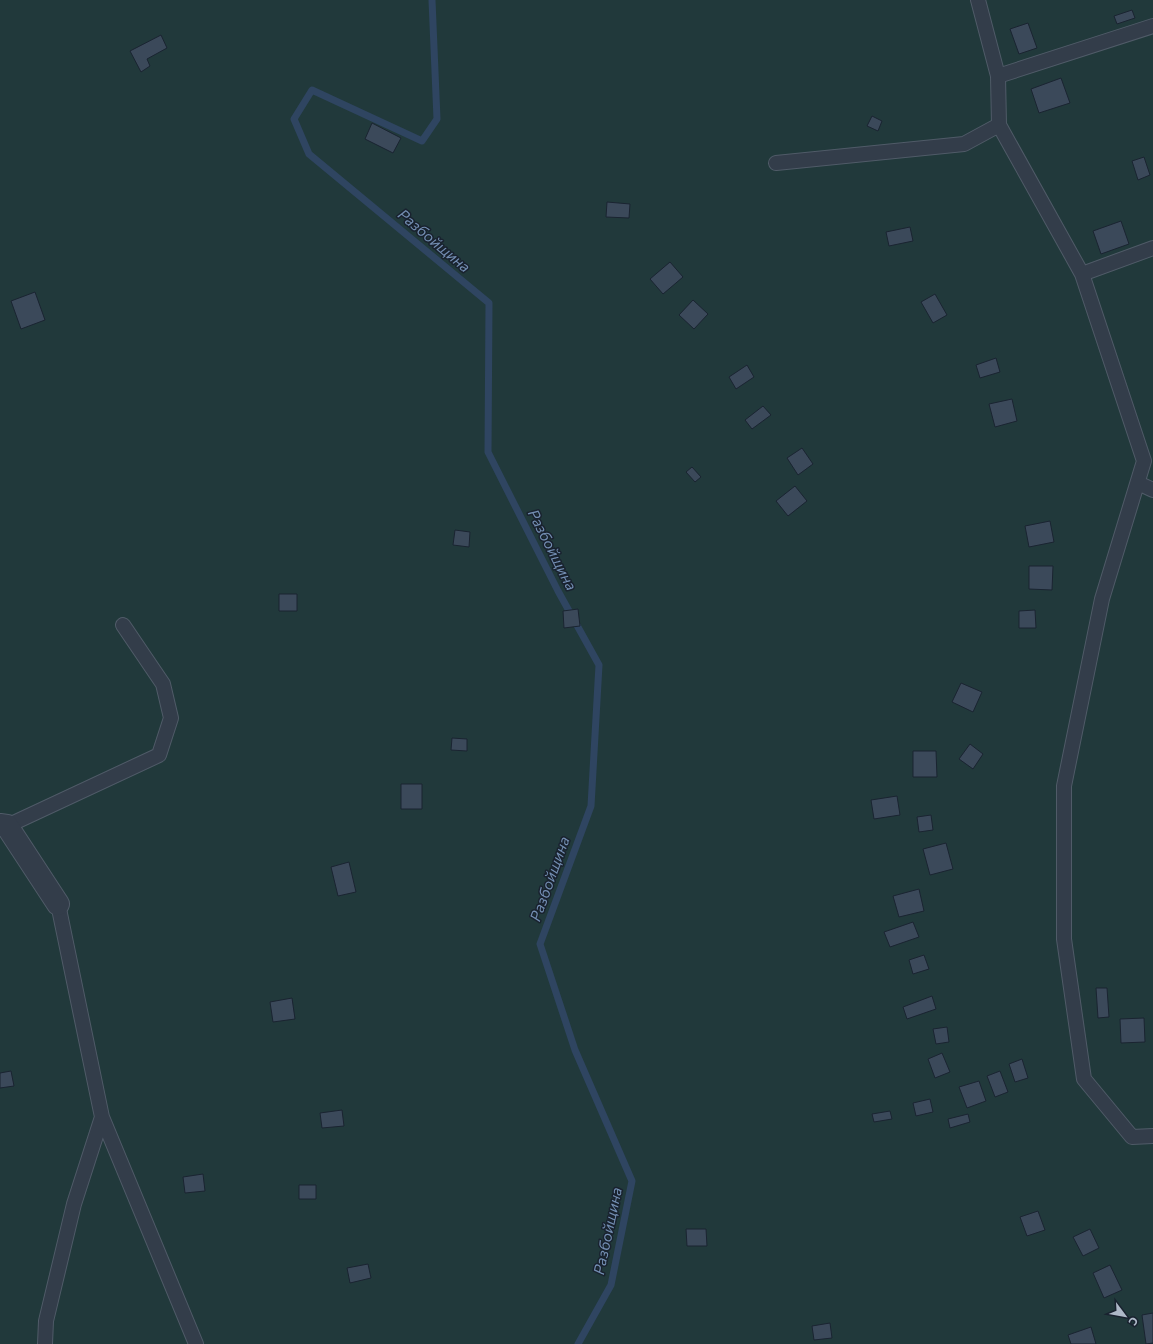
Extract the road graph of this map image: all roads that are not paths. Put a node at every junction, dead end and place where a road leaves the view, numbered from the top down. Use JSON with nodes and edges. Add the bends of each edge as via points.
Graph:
{"nodes":[{"id":1,"x":978,"y":0,"type":"edge"},
{"id":2,"x":1153,"y":26,"type":"edge"},
{"id":3,"x":998,"y":76,"type":"junction"},
{"id":4,"x":999,"y":124,"type":"junction"},
{"id":5,"x":776,"y":163,"type":"dead end"},
{"id":6,"x":1153,"y":248,"type":"edge"},
{"id":7,"x":1082,"y":274,"type":"junction"},
{"id":8,"x":1138,"y":483,"type":"junction"},
{"id":9,"x":1153,"y":490,"type":"edge"},
{"id":10,"x":123,"y":625,"type":"dead end"},
{"id":11,"x":3,"y":825,"type":"edge"},
{"id":12,"x":58,"y":904,"type":"joint"},
{"id":13,"x":102,"y":1117,"type":"junction"},
{"id":14,"x":1153,"y":1136,"type":"edge"},
{"id":15,"x":45,"y":1344,"type":"edge"},
{"id":16,"x":196,"y":1344,"type":"edge"}],
"edges":[{"from":1,"to":3,"type":"lane"},
{"from":2,"to":3,"type":"lane"},
{"from":3,"to":4,"type":"lane"},
{"from":4,"to":5,"type":"lane","via":[[964,144]]},
{"from":4,"to":7,"type":"lane"},
{"from":6,"to":7,"type":"lane"},
{"from":7,"to":8,"type":"lane","via":[[1144,461]]},
{"from":8,"to":9,"type":"lane"},
{"from":8,"to":14,"type":"lane","via":[[1102,599],[1064,786],[1064,939],[1084,1079],[1132,1137]]},
{"from":10,"to":11,"type":"lane","via":[[163,684],[171,718],[160,755]]},
{"from":11,"to":12,"type":"street"},
{"from":12,"to":13,"type":"lane"},
{"from":13,"to":15,"type":"lane","via":[[74,1204],[46,1321]]},
{"from":13,"to":16,"type":"lane"}]}
